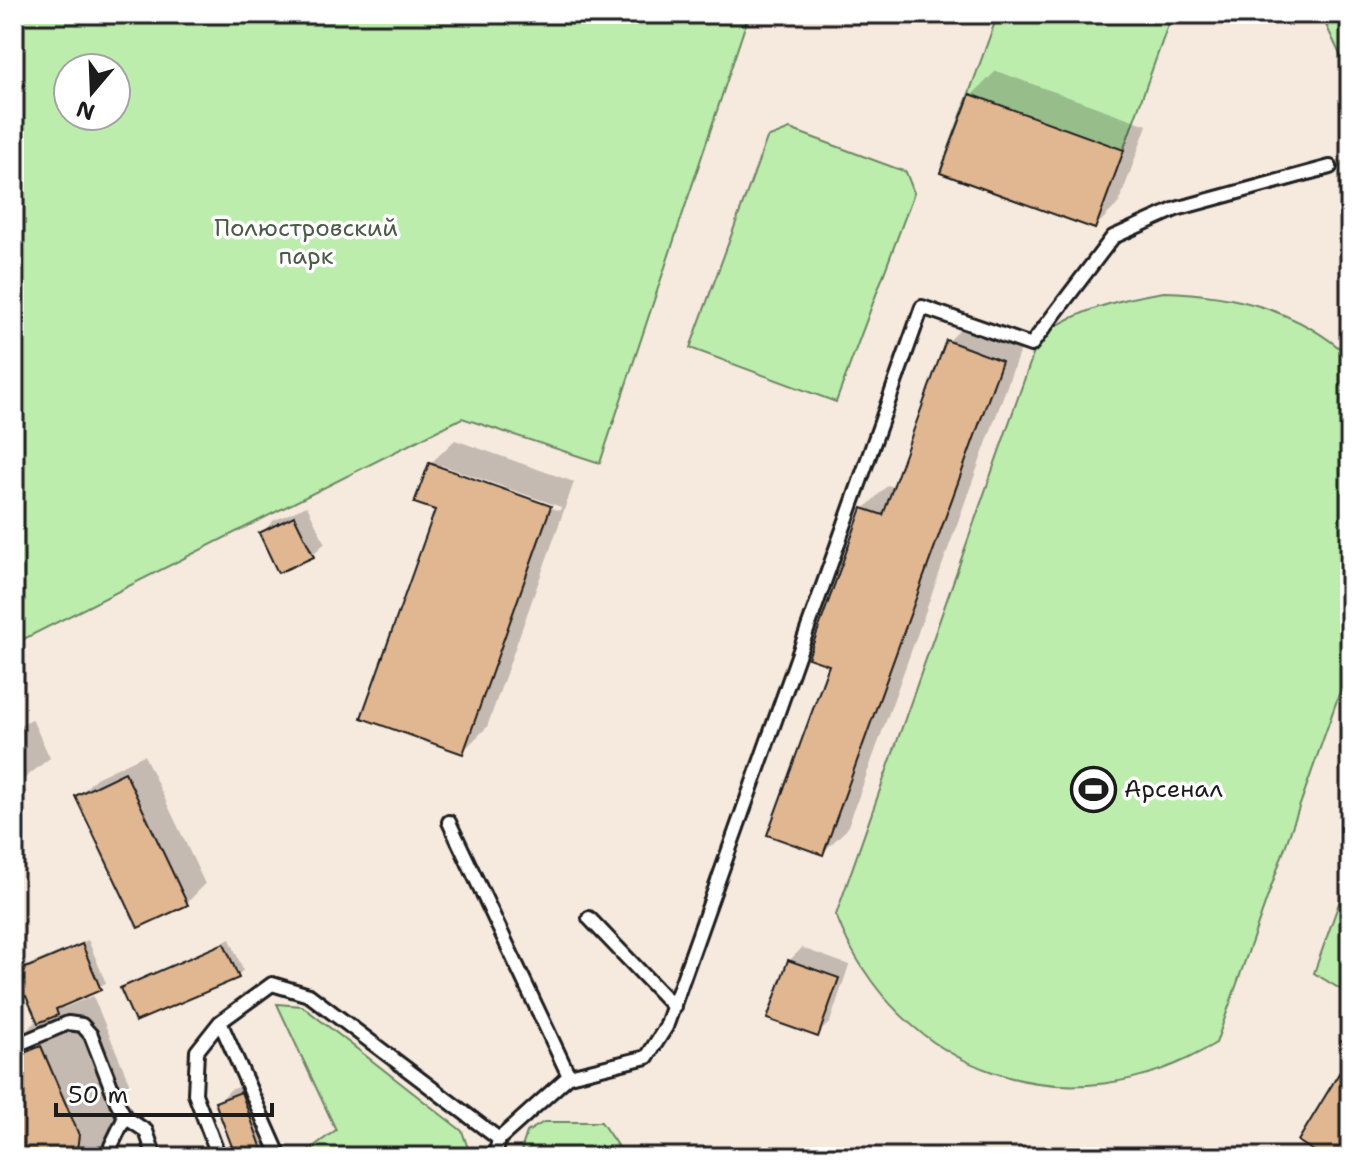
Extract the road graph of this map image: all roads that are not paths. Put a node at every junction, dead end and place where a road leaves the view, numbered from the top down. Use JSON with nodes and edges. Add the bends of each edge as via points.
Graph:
{"nodes":[{"id":1,"x":1330,"y":167,"type":"dead end"},
{"id":2,"x":449,"y":822,"type":"dead end"},
{"id":3,"x":589,"y":918,"type":"dead end"},
{"id":4,"x":674,"y":1007,"type":"junction"},
{"id":5,"x":220,"y":1022,"type":"junction"},
{"id":6,"x":14,"y":1046,"type":"edge"},
{"id":7,"x":569,"y":1076,"type":"junction"},
{"id":8,"x":125,"y":1117,"type":"junction"},
{"id":9,"x":499,"y":1139,"type":"junction"},
{"id":10,"x":110,"y":1157,"type":"edge"},
{"id":11,"x":155,"y":1157,"type":"edge"},
{"id":12,"x":219,"y":1157,"type":"edge"},
{"id":13,"x":280,"y":1157,"type":"edge"},
{"id":14,"x":495,"y":1157,"type":"edge"}],
"edges":[{"from":1,"to":4,"type":"lane","via":[[1176,209],[1113,237],[1031,345],[922,307]]},
{"from":2,"to":7,"type":"lane"},
{"from":3,"to":4,"type":"lane"},
{"from":4,"to":7,"type":"lane","via":[[647,1057]]},
{"from":5,"to":9,"type":"lane","via":[[272,984],[309,995]]},
{"from":5,"to":12,"type":"lane","via":[[197,1051],[195,1094]]},
{"from":5,"to":13,"type":"lane"},
{"from":6,"to":8,"type":"lane","via":[[68,1023],[82,1025]]},
{"from":7,"to":9,"type":"lane"},
{"from":8,"to":10,"type":"lane"},
{"from":8,"to":11,"type":"lane","via":[[146,1131]]},
{"from":9,"to":14,"type":"lane"}]}
